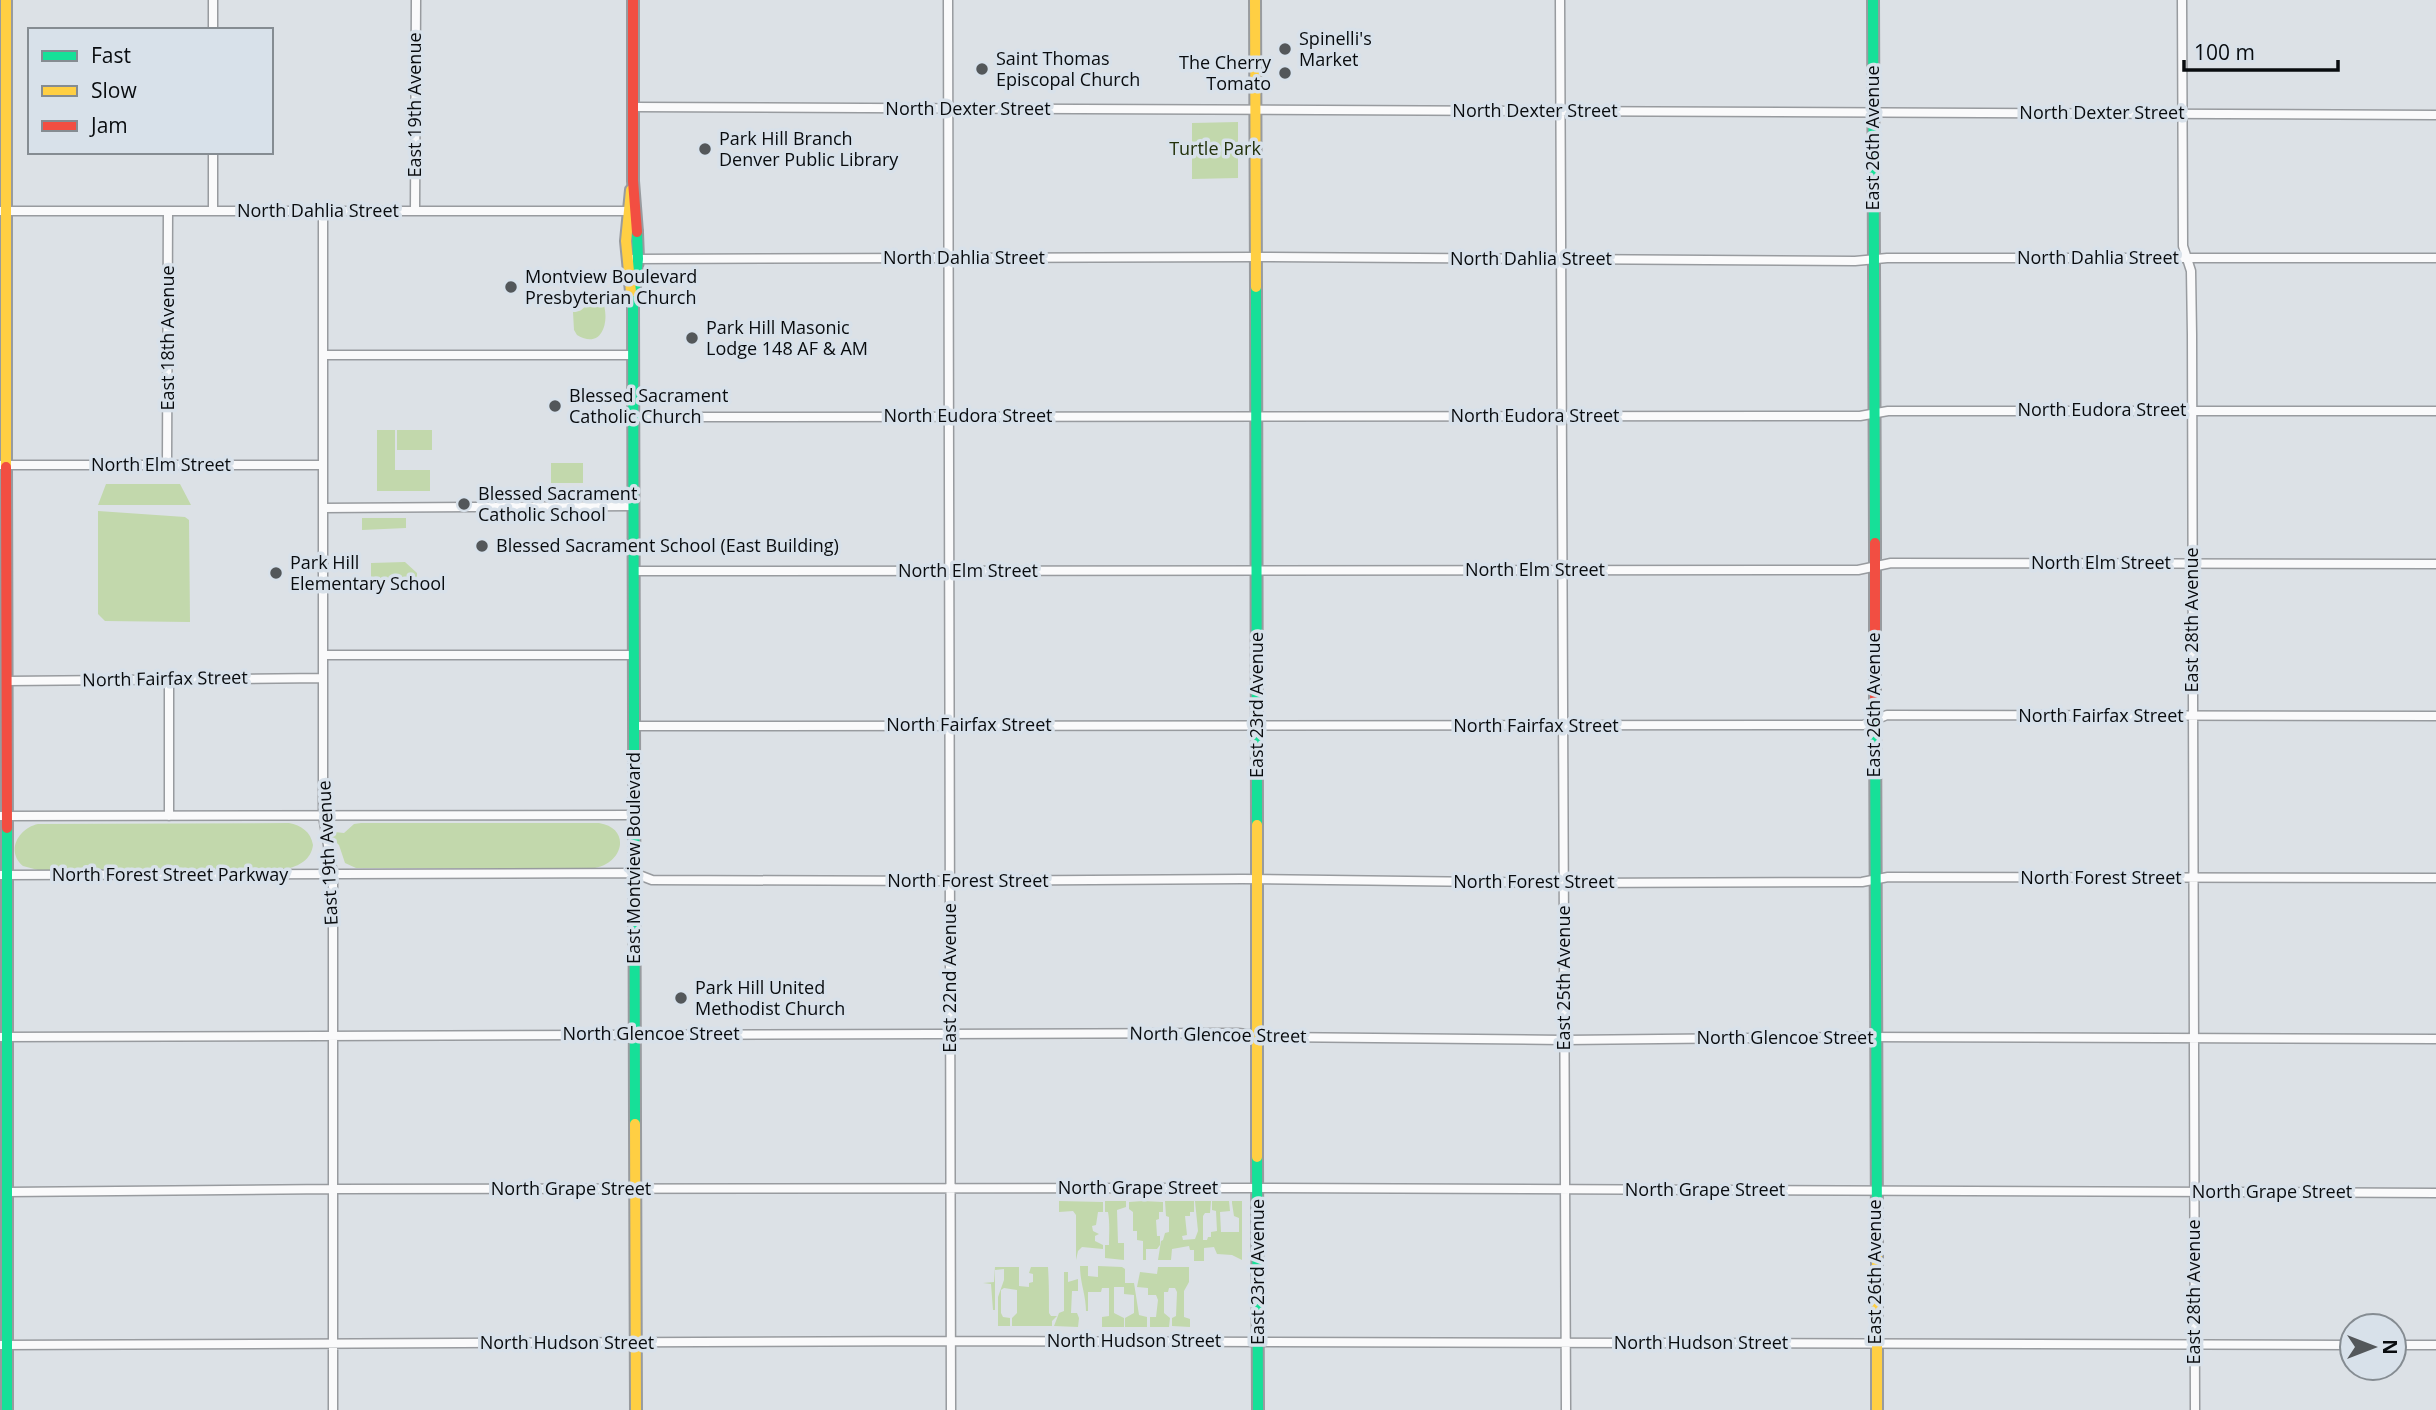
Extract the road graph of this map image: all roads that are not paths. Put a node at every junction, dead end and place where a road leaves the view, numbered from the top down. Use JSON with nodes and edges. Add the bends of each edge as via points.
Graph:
{"nodes":[{"id":1,"x":6,"y":0,"type":"edge"},
{"id":2,"x":213,"y":0,"type":"edge"},
{"id":3,"x":415,"y":0,"type":"edge"},
{"id":4,"x":633,"y":0,"type":"edge"},
{"id":5,"x":948,"y":0,"type":"edge"},
{"id":6,"x":1255,"y":0,"type":"edge"},
{"id":7,"x":1560,"y":0,"type":"edge"},
{"id":8,"x":1873,"y":0,"type":"edge"},
{"id":9,"x":2182,"y":0,"type":"edge"},
{"id":10,"x":213,"y":28,"type":"edge"},
{"id":11,"x":633,"y":107,"type":"junction"},
{"id":12,"x":949,"y":109,"type":"junction"},
{"id":13,"x":1255,"y":110,"type":"junction"},
{"id":14,"x":1561,"y":111,"type":"junction"},
{"id":15,"x":1873,"y":112,"type":"junction"},
{"id":16,"x":2183,"y":114,"type":"junction"},
{"id":17,"x":2436,"y":115,"type":"edge"},
{"id":18,"x":213,"y":154,"type":"edge"},
{"id":19,"x":4,"y":211,"type":"edge"},
{"id":20,"x":168,"y":211,"type":"junction"},
{"id":21,"x":213,"y":211,"type":"junction"},
{"id":22,"x":415,"y":211,"type":"junction"},
{"id":23,"x":632,"y":211,"type":"junction"},
{"id":24,"x":323,"y":212,"type":"junction"},
{"id":25,"x":1256,"y":257,"type":"junction"},
{"id":26,"x":949,"y":258,"type":"junction"},
{"id":27,"x":2187,"y":258,"type":"junction"},
{"id":28,"x":2436,"y":258,"type":"edge"},
{"id":29,"x":632,"y":259,"type":"junction"},
{"id":30,"x":1561,"y":260,"type":"junction"},
{"id":31,"x":1873,"y":260,"type":"junction"},
{"id":32,"x":323,"y":355,"type":"junction"},
{"id":33,"x":633,"y":355,"type":"junction"},
{"id":34,"x":2192,"y":410,"type":"junction"},
{"id":35,"x":2436,"y":411,"type":"edge"},
{"id":36,"x":1874,"y":413,"type":"junction"},
{"id":37,"x":1256,"y":415,"type":"junction"},
{"id":38,"x":949,"y":416,"type":"junction"},
{"id":39,"x":1562,"y":416,"type":"junction"},
{"id":40,"x":634,"y":417,"type":"junction"},
{"id":41,"x":3,"y":465,"type":"edge"},
{"id":42,"x":167,"y":465,"type":"junction"},
{"id":43,"x":323,"y":465,"type":"junction"},
{"id":44,"x":633,"y":506,"type":"junction"},
{"id":45,"x":323,"y":508,"type":"junction"},
{"id":46,"x":2193,"y":563,"type":"junction"},
{"id":47,"x":2436,"y":564,"type":"edge"},
{"id":48,"x":1874,"y":567,"type":"junction"},
{"id":49,"x":1563,"y":569,"type":"junction"},
{"id":50,"x":1256,"y":570,"type":"junction"},
{"id":51,"x":634,"y":571,"type":"junction"},
{"id":52,"x":950,"y":571,"type":"junction"},
{"id":53,"x":323,"y":655,"type":"junction"},
{"id":54,"x":634,"y":655,"type":"junction"},
{"id":55,"x":3,"y":658,"type":"edge"},
{"id":56,"x":169,"y":678,"type":"junction"},
{"id":57,"x":323,"y":678,"type":"junction"},
{"id":58,"x":7,"y":681,"type":"junction"},
{"id":59,"x":2193,"y":716,"type":"junction"},
{"id":60,"x":2436,"y":716,"type":"edge"},
{"id":61,"x":1874,"y":721,"type":"junction"},
{"id":62,"x":1257,"y":724,"type":"junction"},
{"id":63,"x":950,"y":725,"type":"junction"},
{"id":64,"x":634,"y":726,"type":"junction"},
{"id":65,"x":1563,"y":727,"type":"junction"},
{"id":66,"x":634,"y":815,"type":"junction"},
{"id":67,"x":3,"y":816,"type":"edge"},
{"id":68,"x":169,"y":816,"type":"junction"},
{"id":69,"x":323,"y":816,"type":"junction"},
{"id":70,"x":634,"y":873,"type":"junction"},
{"id":71,"x":333,"y":874,"type":"junction"},
{"id":72,"x":3,"y":875,"type":"edge"},
{"id":73,"x":2436,"y":878,"type":"edge"},
{"id":74,"x":1874,"y":879,"type":"junction"},
{"id":75,"x":2194,"y":879,"type":"junction"},
{"id":76,"x":1257,"y":880,"type":"junction"},
{"id":77,"x":950,"y":881,"type":"junction"},
{"id":78,"x":1564,"y":883,"type":"junction"},
{"id":79,"x":634,"y":1034,"type":"junction"},
{"id":80,"x":950,"y":1034,"type":"junction"},
{"id":81,"x":333,"y":1035,"type":"junction"},
{"id":82,"x":1257,"y":1035,"type":"junction"},
{"id":83,"x":3,"y":1037,"type":"edge"},
{"id":84,"x":1875,"y":1038,"type":"junction"},
{"id":85,"x":2436,"y":1039,"type":"edge"},
{"id":86,"x":1563,"y":1040,"type":"junction"},
{"id":87,"x":2194,"y":1040,"type":"junction"},
{"id":88,"x":1258,"y":1188,"type":"junction"},
{"id":89,"x":333,"y":1189,"type":"junction"},
{"id":90,"x":635,"y":1189,"type":"junction"},
{"id":91,"x":950,"y":1189,"type":"junction"},
{"id":92,"x":1564,"y":1189,"type":"junction"},
{"id":93,"x":1875,"y":1190,"type":"junction"},
{"id":94,"x":7,"y":1192,"type":"junction"},
{"id":95,"x":2194,"y":1192,"type":"junction"},
{"id":96,"x":2436,"y":1193,"type":"edge"},
{"id":97,"x":950,"y":1341,"type":"junction"},
{"id":98,"x":1258,"y":1341,"type":"junction"},
{"id":99,"x":1565,"y":1342,"type":"junction"},
{"id":100,"x":635,"y":1343,"type":"junction"},
{"id":101,"x":1875,"y":1343,"type":"junction"},
{"id":102,"x":333,"y":1344,"type":"junction"},
{"id":103,"x":2194,"y":1344,"type":"junction"},
{"id":104,"x":4,"y":1345,"type":"edge"},
{"id":105,"x":2338,"y":1345,"type":"edge"},
{"id":106,"x":2408,"y":1345,"type":"edge"},
{"id":107,"x":2436,"y":1345,"type":"edge"},
{"id":108,"x":7,"y":1410,"type":"edge"},
{"id":109,"x":333,"y":1410,"type":"edge"},
{"id":110,"x":636,"y":1410,"type":"edge"},
{"id":111,"x":951,"y":1410,"type":"edge"},
{"id":112,"x":1258,"y":1410,"type":"edge"},
{"id":113,"x":1566,"y":1410,"type":"edge"},
{"id":114,"x":1877,"y":1410,"type":"edge"},
{"id":115,"x":2195,"y":1410,"type":"edge"}],
"edges":[{"from":1,"to":19,"type":"street"},
{"from":2,"to":10,"type":"street"},
{"from":3,"to":22,"type":"street","name":"East 19th Avenue"},
{"from":4,"to":11,"type":"street","name":"East Montview Boulevard"},
{"from":5,"to":12,"type":"street","name":"East 22nd Avenue"},
{"from":6,"to":13,"type":"street","name":"East 23rd Avenue"},
{"from":7,"to":14,"type":"street","name":"East 25th Avenue"},
{"from":8,"to":15,"type":"street","name":"East 26th Avenue"},
{"from":9,"to":16,"type":"street","name":"East 28th Avenue"},
{"from":11,"to":12,"type":"street","name":"North Dexter Street"},
{"from":11,"to":23,"type":"street","name":"East Montview Boulevard"},
{"from":12,"to":13,"type":"street","name":"North Dexter Street"},
{"from":12,"to":26,"type":"street","name":"East 22nd Avenue"},
{"from":13,"to":14,"type":"street","name":"North Dexter Street"},
{"from":13,"to":25,"type":"street","name":"East 23rd Avenue"},
{"from":14,"to":15,"type":"street","name":"North Dexter Street"},
{"from":14,"to":30,"type":"street","name":"East 25th Avenue"},
{"from":15,"to":16,"type":"street","name":"North Dexter Street"},
{"from":15,"to":31,"type":"street","name":"East 26th Avenue"},
{"from":16,"to":17,"type":"street","name":"North Dexter Street"},
{"from":16,"to":27,"type":"street","name":"East 28th Avenue","via":[[2183,246]]},
{"from":18,"to":21,"type":"street"},
{"from":19,"to":20,"type":"street","name":"North Dahlia Street"},
{"from":19,"to":41,"type":"street"},
{"from":20,"to":21,"type":"street","name":"North Dahlia Street"},
{"from":20,"to":42,"type":"street","name":"East 18th Avenue"},
{"from":21,"to":24,"type":"street","name":"North Dahlia Street"},
{"from":22,"to":23,"type":"street","name":"North Dahlia Street"},
{"from":22,"to":24,"type":"street","name":"North Dahlia Street"},
{"from":23,"to":29,"type":"street","name":"East Montview Boulevard"},
{"from":24,"to":32,"type":"street","name":"East 19th Avenue"},
{"from":25,"to":26,"type":"street","name":"North Dahlia Street"},
{"from":25,"to":30,"type":"street","name":"North Dahlia Street"},
{"from":25,"to":37,"type":"street","name":"East 23rd Avenue"},
{"from":26,"to":29,"type":"street","name":"North Dahlia Street"},
{"from":26,"to":38,"type":"street","name":"East 22nd Avenue"},
{"from":27,"to":28,"type":"street","name":"North Dahlia Street"},
{"from":27,"to":31,"type":"street","name":"North Dahlia Street"},
{"from":27,"to":34,"type":"street","name":"East 28th Avenue","via":[[2191,271]]},
{"from":29,"to":33,"type":"street","name":"East Montview Boulevard"},
{"from":30,"to":31,"type":"street","name":"North Dahlia Street"},
{"from":30,"to":39,"type":"street","name":"East 25th Avenue"},
{"from":31,"to":36,"type":"street","name":"East 26th Avenue"},
{"from":32,"to":33,"type":"street"},
{"from":32,"to":43,"type":"street","name":"East 19th Avenue"},
{"from":33,"to":40,"type":"street","name":"East Montview Boulevard"},
{"from":34,"to":35,"type":"street","name":"North Eudora Street"},
{"from":34,"to":36,"type":"street","name":"North Eudora Street"},
{"from":34,"to":46,"type":"street","name":"East 28th Avenue"},
{"from":36,"to":39,"type":"street","name":"North Eudora Street"},
{"from":36,"to":48,"type":"street","name":"East 26th Avenue"},
{"from":37,"to":38,"type":"street","name":"North Eudora Street"},
{"from":37,"to":39,"type":"street","name":"North Eudora Street"},
{"from":37,"to":50,"type":"street","name":"East 23rd Avenue"},
{"from":38,"to":40,"type":"street","name":"North Eudora Street"},
{"from":38,"to":52,"type":"street","name":"East 22nd Avenue"},
{"from":39,"to":49,"type":"street","name":"East 25th Avenue"},
{"from":40,"to":44,"type":"street","name":"East Montview Boulevard"},
{"from":41,"to":42,"type":"street","name":"North Elm Street"},
{"from":41,"to":55,"type":"street"},
{"from":42,"to":43,"type":"street","name":"North Elm Street"},
{"from":43,"to":45,"type":"street","name":"East 19th Avenue"},
{"from":44,"to":45,"type":"street"},
{"from":44,"to":51,"type":"street","name":"East Montview Boulevard"},
{"from":45,"to":53,"type":"street","name":"East 19th Avenue"},
{"from":46,"to":47,"type":"street","name":"North Elm Street"},
{"from":46,"to":48,"type":"street","name":"North Elm Street","via":[[1891,563]]},
{"from":46,"to":59,"type":"street","name":"East 28th Avenue"},
{"from":48,"to":49,"type":"street","name":"North Elm Street"},
{"from":48,"to":61,"type":"street","name":"East 26th Avenue"},
{"from":49,"to":50,"type":"street","name":"North Elm Street"},
{"from":49,"to":65,"type":"street","name":"East 25th Avenue"},
{"from":50,"to":52,"type":"street","name":"North Elm Street"},
{"from":50,"to":62,"type":"street","name":"East 23rd Avenue"},
{"from":51,"to":52,"type":"street","name":"North Elm Street"},
{"from":51,"to":54,"type":"street","name":"East Montview Boulevard"},
{"from":52,"to":63,"type":"street","name":"East 22nd Avenue"},
{"from":53,"to":54,"type":"street"},
{"from":53,"to":57,"type":"street","name":"East 19th Avenue"},
{"from":54,"to":64,"type":"street","name":"East Montview Boulevard"},
{"from":55,"to":58,"type":"street"},
{"from":56,"to":57,"type":"street","name":"North Fairfax Street"},
{"from":56,"to":58,"type":"street","name":"North Fairfax Street"},
{"from":56,"to":68,"type":"street"},
{"from":57,"to":69,"type":"street","name":"East 19th Avenue"},
{"from":58,"to":67,"type":"street"},
{"from":59,"to":60,"type":"street","name":"North Fairfax Street"},
{"from":59,"to":61,"type":"street","name":"North Fairfax Street","via":[[1887,715]]},
{"from":59,"to":75,"type":"street","name":"East 28th Avenue"},
{"from":61,"to":65,"type":"street","name":"North Fairfax Street","via":[[1863,725]]},
{"from":61,"to":74,"type":"street","name":"East 26th Avenue"},
{"from":62,"to":63,"type":"street","name":"North Fairfax Street"},
{"from":62,"to":65,"type":"street","name":"North Fairfax Street"},
{"from":62,"to":76,"type":"street","name":"East 23rd Avenue"},
{"from":63,"to":64,"type":"street","name":"North Fairfax Street"},
{"from":63,"to":77,"type":"street","name":"East 22nd Avenue"},
{"from":64,"to":66,"type":"street","name":"East Montview Boulevard"},
{"from":65,"to":78,"type":"street","name":"East 25th Avenue"},
{"from":66,"to":69,"type":"street"},
{"from":66,"to":70,"type":"street","name":"East Montview Boulevard"},
{"from":67,"to":68,"type":"street"},
{"from":67,"to":72,"type":"street"},
{"from":68,"to":69,"type":"street"},
{"from":69,"to":71,"type":"street","name":"East 19th Avenue"},
{"from":70,"to":71,"type":"street","name":"North Forest Street Parkway"},
{"from":70,"to":77,"type":"street","name":"North Forest Street","via":[[652,880]]},
{"from":70,"to":79,"type":"street","name":"East Montview Boulevard"},
{"from":71,"to":72,"type":"street","name":"North Forest Street Parkway"},
{"from":71,"to":81,"type":"street","name":"East 19th Avenue"},
{"from":72,"to":83,"type":"street"},
{"from":73,"to":75,"type":"street","name":"North Forest Street"},
{"from":74,"to":75,"type":"street","name":"North Forest Street"},
{"from":74,"to":78,"type":"street","name":"North Forest Street"},
{"from":74,"to":84,"type":"street","name":"East 26th Avenue"},
{"from":75,"to":87,"type":"street","name":"East 28th Avenue"},
{"from":76,"to":77,"type":"street","name":"North Forest Street"},
{"from":76,"to":78,"type":"street","name":"North Forest Street"},
{"from":76,"to":82,"type":"street","name":"East 23rd Avenue"},
{"from":77,"to":80,"type":"street","name":"East 22nd Avenue"},
{"from":78,"to":86,"type":"street","name":"East 25th Avenue"},
{"from":79,"to":80,"type":"street","name":"North Glencoe Street"},
{"from":79,"to":81,"type":"street","name":"North Glencoe Street"},
{"from":79,"to":90,"type":"street","name":"East Montview Boulevard"},
{"from":80,"to":82,"type":"street","name":"North Glencoe Street"},
{"from":80,"to":91,"type":"street","name":"East 22nd Avenue"},
{"from":81,"to":83,"type":"street","name":"North Glencoe Street"},
{"from":81,"to":89,"type":"street","name":"East 19th Avenue"},
{"from":82,"to":86,"type":"street","name":"North Glencoe Street"},
{"from":82,"to":88,"type":"street","name":"East 23rd Avenue"},
{"from":83,"to":94,"type":"street"},
{"from":84,"to":86,"type":"street","name":"North Glencoe Street"},
{"from":84,"to":87,"type":"street","name":"North Glencoe Street"},
{"from":84,"to":93,"type":"street","name":"East 26th Avenue"},
{"from":85,"to":87,"type":"street","name":"North Glencoe Street"},
{"from":86,"to":92,"type":"street","name":"East 25th Avenue"},
{"from":87,"to":95,"type":"street","name":"East 28th Avenue"},
{"from":88,"to":91,"type":"street","name":"North Grape Street"},
{"from":88,"to":92,"type":"street","name":"North Grape Street"},
{"from":88,"to":98,"type":"street","name":"East 23rd Avenue"},
{"from":89,"to":90,"type":"street","name":"North Grape Street"},
{"from":89,"to":94,"type":"street","name":"North Grape Street"},
{"from":89,"to":102,"type":"street","name":"East 19th Avenue"},
{"from":90,"to":91,"type":"street","name":"North Grape Street"},
{"from":90,"to":100,"type":"street","name":"East Montview Boulevard"},
{"from":91,"to":97,"type":"street","name":"East 22nd Avenue"},
{"from":92,"to":93,"type":"street","name":"North Grape Street"},
{"from":92,"to":99,"type":"street","name":"East 25th Avenue"},
{"from":93,"to":95,"type":"street","name":"North Grape Street"},
{"from":93,"to":101,"type":"street","name":"East 26th Avenue"},
{"from":94,"to":104,"type":"street"},
{"from":95,"to":96,"type":"street","name":"North Grape Street"},
{"from":95,"to":103,"type":"street","name":"East 28th Avenue"},
{"from":97,"to":98,"type":"street","name":"North Hudson Street"},
{"from":97,"to":100,"type":"street","name":"North Hudson Street"},
{"from":97,"to":111,"type":"street","name":"East 22nd Avenue"},
{"from":98,"to":99,"type":"street","name":"North Hudson Street"},
{"from":98,"to":112,"type":"street","name":"East 23rd Avenue"},
{"from":99,"to":101,"type":"street","name":"North Hudson Street"},
{"from":99,"to":113,"type":"street","name":"East 25th Avenue"},
{"from":100,"to":102,"type":"street","name":"North Hudson Street"},
{"from":100,"to":110,"type":"street","name":"East Montview Boulevard"},
{"from":101,"to":103,"type":"street","name":"North Hudson Street"},
{"from":101,"to":114,"type":"street","name":"East 26th Avenue"},
{"from":102,"to":104,"type":"street","name":"North Hudson Street"},
{"from":102,"to":109,"type":"street","name":"East 19th Avenue"},
{"from":103,"to":105,"type":"street","name":"North Hudson Street"},
{"from":103,"to":115,"type":"street","name":"East 28th Avenue"},
{"from":104,"to":108,"type":"street"},
{"from":106,"to":107,"type":"street"}]}
